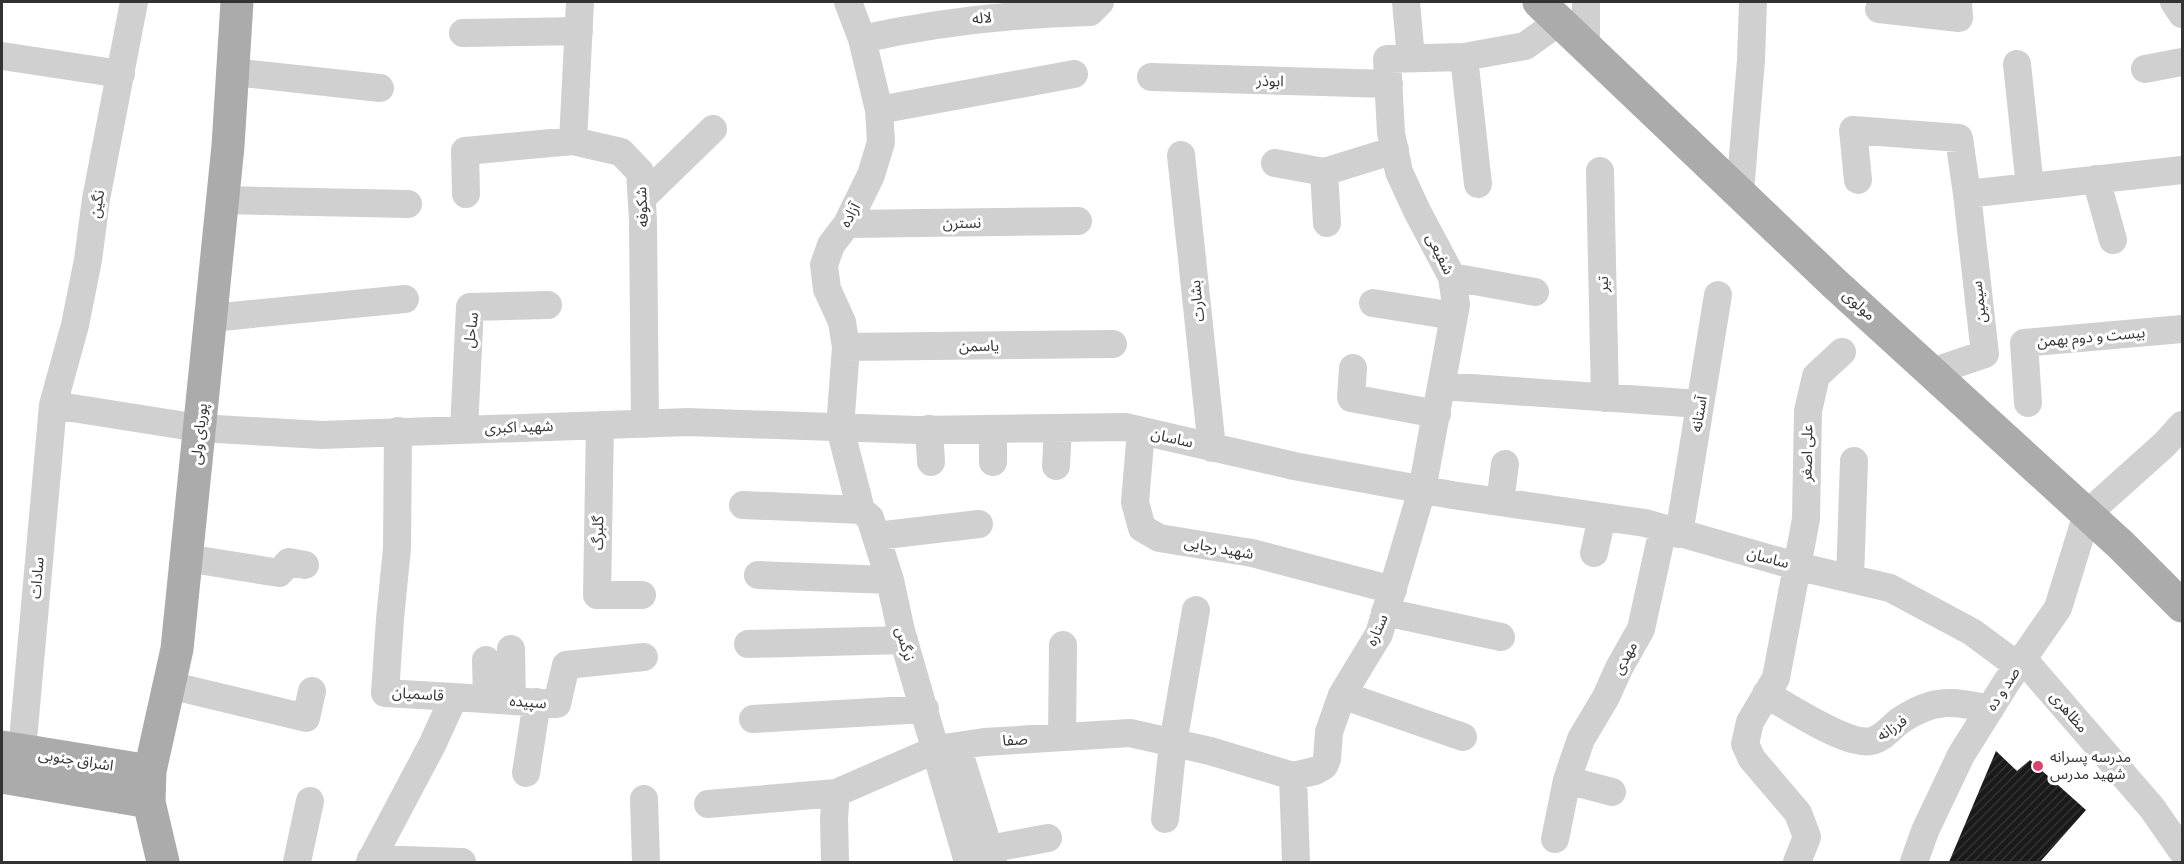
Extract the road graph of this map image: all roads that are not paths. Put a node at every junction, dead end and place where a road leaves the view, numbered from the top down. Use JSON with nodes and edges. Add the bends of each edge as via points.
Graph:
{"nodes":[{"id":1,"x":135,"y":2,"type":"edge"},
{"id":2,"x":237,"y":2,"type":"edge"},
{"id":3,"x":580,"y":2,"type":"edge"},
{"id":4,"x":848,"y":2,"type":"edge"},
{"id":5,"x":1100,"y":2,"type":"edge"},
{"id":6,"x":1406,"y":2,"type":"edge"},
{"id":7,"x":1586,"y":2,"type":"edge"},
{"id":8,"x":1753,"y":2,"type":"edge"},
{"id":9,"x":1958,"y":2,"type":"edge"},
{"id":10,"x":2174,"y":2,"type":"edge"},
{"id":11,"x":1879,"y":9,"type":"dead end"},
{"id":12,"x":967,"y":11,"type":"edge"},
{"id":13,"x":1549,"y":11,"type":"edge"},
{"id":14,"x":2182,"y":14,"type":"edge"},
{"id":15,"x":579,"y":31,"type":"junction"},
{"id":16,"x":463,"y":33,"type":"dead end"},
{"id":17,"x":862,"y":39,"type":"junction"},
{"id":18,"x":1587,"y":46,"type":"junction"},
{"id":19,"x":2,"y":56,"type":"edge"},
{"id":20,"x":1464,"y":57,"type":"junction"},
{"id":21,"x":2182,"y":62,"type":"edge"},
{"id":22,"x":2017,"y":64,"type":"dead end"},
{"id":23,"x":1395,"y":67,"type":"junction"},
{"id":24,"x":2145,"y":69,"type":"dead end"},
{"id":25,"x":233,"y":72,"type":"junction"},
{"id":26,"x":122,"y":74,"type":"junction"},
{"id":27,"x":1074,"y":75,"type":"dead end"},
{"id":28,"x":1151,"y":77,"type":"dead end"},
{"id":29,"x":380,"y":88,"type":"dead end"},
{"id":30,"x":879,"y":110,"type":"junction"},
{"id":31,"x":713,"y":129,"type":"dead end"},
{"id":32,"x":573,"y":141,"type":"junction"},
{"id":33,"x":1395,"y":150,"type":"junction"},
{"id":34,"x":1181,"y":155,"type":"dead end"},
{"id":35,"x":1275,"y":163,"type":"dead end"},
{"id":36,"x":2182,"y":170,"type":"edge"},
{"id":37,"x":1324,"y":171,"type":"junction"},
{"id":38,"x":1600,"y":171,"type":"dead end"},
{"id":39,"x":2096,"y":179,"type":"junction"},
{"id":40,"x":1858,"y":180,"type":"dead end"},
{"id":41,"x":1478,"y":184,"type":"dead end"},
{"id":42,"x":2031,"y":187,"type":"junction"},
{"id":43,"x":1740,"y":192,"type":"junction"},
{"id":44,"x":466,"y":194,"type":"dead end"},
{"id":45,"x":1967,"y":194,"type":"junction"},
{"id":46,"x":642,"y":198,"type":"junction"},
{"id":47,"x":223,"y":200,"type":"junction"},
{"id":48,"x":408,"y":204,"type":"dead end"},
{"id":49,"x":1078,"y":221,"type":"dead end"},
{"id":50,"x":1327,"y":223,"type":"dead end"},
{"id":51,"x":847,"y":224,"type":"junction"},
{"id":52,"x":2113,"y":240,"type":"dead end"},
{"id":53,"x":1452,"y":277,"type":"junction"},
{"id":54,"x":1535,"y":292,"type":"dead end"},
{"id":55,"x":1718,"y":295,"type":"dead end"},
{"id":56,"x":405,"y":299,"type":"dead end"},
{"id":57,"x":1373,"y":303,"type":"dead end"},
{"id":58,"x":548,"y":305,"type":"dead end"},
{"id":59,"x":1454,"y":316,"type":"junction"},
{"id":60,"x":211,"y":318,"type":"junction"},
{"id":61,"x":2182,"y":329,"type":"edge"},
{"id":62,"x":1113,"y":344,"type":"dead end"},
{"id":63,"x":846,"y":347,"type":"junction"},
{"id":64,"x":1842,"y":352,"type":"dead end"},
{"id":65,"x":1353,"y":368,"type":"dead end"},
{"id":66,"x":1932,"y":372,"type":"junction"},
{"id":67,"x":1442,"y":386,"type":"junction"},
{"id":68,"x":1605,"y":398,"type":"junction"},
{"id":69,"x":2028,"y":403,"type":"dead end"},
{"id":70,"x":1700,"y":404,"type":"junction"},
{"id":71,"x":53,"y":405,"type":"junction"},
{"id":72,"x":1437,"y":414,"type":"junction"},
{"id":73,"x":645,"y":424,"type":"junction"},
{"id":74,"x":600,"y":425,"type":"junction"},
{"id":75,"x":2182,"y":425,"type":"edge"},
{"id":76,"x":200,"y":428,"type":"junction"},
{"id":77,"x":840,"y":428,"type":"junction"},
{"id":78,"x":1058,"y":428,"type":"junction"},
{"id":79,"x":464,"y":429,"type":"junction"},
{"id":80,"x":929,"y":429,"type":"junction"},
{"id":81,"x":993,"y":429,"type":"junction"},
{"id":82,"x":398,"y":431,"type":"junction"},
{"id":83,"x":1141,"y":431,"type":"junction"},
{"id":84,"x":1212,"y":448,"type":"junction"},
{"id":85,"x":1854,"y":461,"type":"dead end"},
{"id":86,"x":931,"y":462,"type":"dead end"},
{"id":87,"x":993,"y":462,"type":"dead end"},
{"id":88,"x":1505,"y":464,"type":"dead end"},
{"id":89,"x":1056,"y":466,"type":"dead end"},
{"id":90,"x":1422,"y":490,"type":"junction"},
{"id":91,"x":1500,"y":502,"type":"junction"},
{"id":92,"x":743,"y":506,"type":"dead end"},
{"id":93,"x":861,"y":510,"type":"junction"},
{"id":94,"x":2087,"y":514,"type":"junction"},
{"id":95,"x":1602,"y":517,"type":"junction"},
{"id":96,"x":979,"y":524,"type":"dead end"},
{"id":97,"x":1671,"y":531,"type":"junction"},
{"id":98,"x":876,"y":536,"type":"junction"},
{"id":99,"x":1594,"y":554,"type":"dead end"},
{"id":100,"x":186,"y":558,"type":"junction"},
{"id":101,"x":305,"y":565,"type":"dead end"},
{"id":102,"x":1796,"y":566,"type":"junction"},
{"id":103,"x":758,"y":575,"type":"dead end"},
{"id":104,"x":890,"y":579,"type":"junction"},
{"id":105,"x":1850,"y":579,"type":"junction"},
{"id":106,"x":642,"y":595,"type":"dead end"},
{"id":107,"x":1389,"y":601,"type":"junction"},
{"id":108,"x":2182,"y":606,"type":"edge"},
{"id":109,"x":1196,"y":610,"type":"dead end"},
{"id":110,"x":1501,"y":637,"type":"dead end"},
{"id":111,"x":903,"y":640,"type":"junction"},
{"id":112,"x":748,"y":644,"type":"dead end"},
{"id":113,"x":1063,"y":645,"type":"dead end"},
{"id":114,"x":498,"y":655,"type":"dead end"},
{"id":115,"x":644,"y":657,"type":"dead end"},
{"id":116,"x":2021,"y":662,"type":"junction"},
{"id":117,"x":169,"y":685,"type":"junction"},
{"id":118,"x":312,"y":691,"type":"dead end"},
{"id":119,"x":1766,"y":694,"type":"junction"},
{"id":120,"x":1342,"y":695,"type":"junction"},
{"id":121,"x":454,"y":697,"type":"junction"},
{"id":122,"x":512,"y":700,"type":"junction"},
{"id":123,"x":925,"y":709,"type":"junction"},
{"id":124,"x":1990,"y":709,"type":"junction"},
{"id":125,"x":753,"y":719,"type":"dead end"},
{"id":126,"x":1062,"y":737,"type":"junction"},
{"id":127,"x":1463,"y":737,"type":"dead end"},
{"id":128,"x":1173,"y":743,"type":"junction"},
{"id":129,"x":947,"y":748,"type":"junction"},
{"id":130,"x":12,"y":749,"type":"edge"},
{"id":131,"x":526,"y":772,"type":"dead end"},
{"id":132,"x":1293,"y":776,"type":"junction"},
{"id":133,"x":2,"y":777,"type":"edge"},
{"id":134,"x":1567,"y":780,"type":"junction"},
{"id":135,"x":149,"y":787,"type":"junction"},
{"id":136,"x":1612,"y":792,"type":"dead end"},
{"id":137,"x":836,"y":793,"type":"junction"},
{"id":138,"x":644,"y":799,"type":"dead end"},
{"id":139,"x":310,"y":801,"type":"dead end"},
{"id":140,"x":708,"y":804,"type":"dead end"},
{"id":141,"x":1165,"y":819,"type":"dead end"},
{"id":142,"x":1048,"y":838,"type":"dead end"},
{"id":143,"x":1556,"y":839,"type":"dead end"},
{"id":144,"x":2182,"y":851,"type":"edge"},
{"id":145,"x":983,"y":858,"type":"edge"},
{"id":146,"x":371,"y":861,"type":"edge"},
{"id":147,"x":163,"y":862,"type":"edge"},
{"id":148,"x":297,"y":862,"type":"edge"},
{"id":149,"x":462,"y":862,"type":"edge"},
{"id":150,"x":646,"y":862,"type":"edge"},
{"id":151,"x":835,"y":862,"type":"edge"},
{"id":152,"x":1296,"y":862,"type":"edge"},
{"id":153,"x":1797,"y":862,"type":"edge"},
{"id":154,"x":1914,"y":862,"type":"edge"}],
"edges":[{"from":1,"to":26,"type":"street","name":"نگین"},
{"from":2,"to":25,"type":"main road","name":"پوریای ولی"},
{"from":3,"to":15,"type":"street"},
{"from":4,"to":17,"type":"street","name":"آزاده"},
{"from":5,"to":12,"type":"street","name":"لاله","via":[[1090,12]]},
{"from":6,"to":23,"type":"street","name":"شفیعی"},
{"from":7,"to":18,"type":"street"},
{"from":8,"to":43,"type":"street"},
{"from":9,"to":11,"type":"street","via":[[1959,18]]},
{"from":10,"to":14,"type":"street"},
{"from":12,"to":17,"type":"street","name":"لاله"},
{"from":13,"to":18,"type":"main road","name":"مولوی"},
{"from":13,"to":20,"type":"street","name":"ابوذر","via":[[1525,46]]},
{"from":15,"to":16,"type":"street"},
{"from":15,"to":32,"type":"street"},
{"from":17,"to":30,"type":"street","name":"آزاده"},
{"from":18,"to":43,"type":"main road","name":"مولوی"},
{"from":19,"to":26,"type":"street"},
{"from":20,"to":23,"type":"street","name":"ابوذر"},
{"from":20,"to":41,"type":"street"},
{"from":21,"to":24,"type":"street"},
{"from":22,"to":42,"type":"street"},
{"from":23,"to":28,"type":"street","name":"ابوذر"},
{"from":23,"to":33,"type":"street","name":"شفیعی","via":[[1391,133]]},
{"from":25,"to":29,"type":"street"},
{"from":25,"to":47,"type":"main road","name":"پوریای ولی"},
{"from":26,"to":71,"type":"street","name":"نگین","via":[[75,325]]},
{"from":27,"to":30,"type":"street"},
{"from":30,"to":51,"type":"street","name":"آزاده","via":[[881,142],[871,175]]},
{"from":31,"to":46,"type":"street"},
{"from":32,"to":44,"type":"street","name":"شکوفه","via":[[465,151]]},
{"from":32,"to":46,"type":"street","name":"شکوفه","via":[[621,152],[640,172]]},
{"from":33,"to":37,"type":"street"},
{"from":33,"to":53,"type":"street","name":"شفیعی","via":[[1399,172]]},
{"from":34,"to":84,"type":"street","name":"بشارت"},
{"from":35,"to":37,"type":"street"},
{"from":36,"to":39,"type":"street"},
{"from":37,"to":50,"type":"street"},
{"from":38,"to":68,"type":"street","name":"تیر"},
{"from":39,"to":42,"type":"street"},
{"from":39,"to":52,"type":"street"},
{"from":40,"to":45,"type":"street","name":"سیمین","via":[[1853,130],[1959,138]]},
{"from":42,"to":45,"type":"street"},
{"from":43,"to":66,"type":"main road","name":"مولوی"},
{"from":45,"to":66,"type":"street","name":"سیمین","via":[[1985,354]]},
{"from":46,"to":73,"type":"street","name":"شکوفه"},
{"from":47,"to":48,"type":"street"},
{"from":47,"to":60,"type":"main road","name":"پوریای ولی"},
{"from":49,"to":51,"type":"street","name":"نسترن"},
{"from":51,"to":63,"type":"street","name":"آزاده","via":[[831,245],[824,265],[827,289],[842,322]]},
{"from":53,"to":54,"type":"street"},
{"from":53,"to":59,"type":"street","name":"شفیعی"},
{"from":55,"to":70,"type":"street","name":"آستانه"},
{"from":56,"to":60,"type":"street"},
{"from":57,"to":59,"type":"street"},
{"from":58,"to":79,"type":"street","name":"ساحل","via":[[470,306]]},
{"from":59,"to":67,"type":"street","name":"شفیعی"},
{"from":60,"to":76,"type":"main road","name":"پوریای ولی"},
{"from":61,"to":69,"type":"street","name":"بیست و دوم بهمن","via":[[2024,343]]},
{"from":62,"to":63,"type":"street","name":"یاسمن"},
{"from":63,"to":77,"type":"street","name":"آزاده"},
{"from":64,"to":102,"type":"street","name":"علی اصغر","via":[[1816,376],[1808,411],[1806,519]]},
{"from":65,"to":72,"type":"street","via":[[1351,398]]},
{"from":66,"to":94,"type":"main road","name":"مولوی"},
{"from":67,"to":68,"type":"street"},
{"from":67,"to":72,"type":"street","name":"شفیعی"},
{"from":68,"to":70,"type":"street"},
{"from":70,"to":97,"type":"street","name":"آستانه"},
{"from":71,"to":76,"type":"street","name":"شهید اکبری"},
{"from":71,"to":130,"type":"street","name":"سادات"},
{"from":72,"to":90,"type":"street","name":"شفیعی"},
{"from":73,"to":74,"type":"street","name":"شهید اکبری"},
{"from":73,"to":77,"type":"street","name":"شهید اکبری"},
{"from":74,"to":79,"type":"street","name":"شهید اکبری"},
{"from":74,"to":106,"type":"street","name":"گلبرگ","via":[[597,595]]},
{"from":75,"to":94,"type":"street"},
{"from":76,"to":82,"type":"street","name":"شهید اکبری","via":[[322,435]]},
{"from":76,"to":100,"type":"main road","name":"پوریای ولی"},
{"from":77,"to":80,"type":"street","name":"ساسان"},
{"from":77,"to":93,"type":"street","name":"نرگس"},
{"from":78,"to":81,"type":"street","name":"ساسان"},
{"from":78,"to":83,"type":"street","name":"ساسان","via":[[1125,427]]},
{"from":78,"to":89,"type":"street"},
{"from":79,"to":82,"type":"street","name":"شهید اکبری"},
{"from":80,"to":81,"type":"street","name":"ساسان"},
{"from":80,"to":86,"type":"street"},
{"from":81,"to":87,"type":"street"},
{"from":82,"to":121,"type":"street","name":"قاسمیان","via":[[397,548],[385,693]]},
{"from":83,"to":84,"type":"street","name":"ساسان"},
{"from":83,"to":107,"type":"street","name":"شهید رجایی","via":[[1135,502],[1142,528],[1160,538],[1252,553]]},
{"from":84,"to":90,"type":"street","name":"ساسان"},
{"from":85,"to":105,"type":"street"},
{"from":88,"to":91,"type":"street"},
{"from":90,"to":91,"type":"street","name":"ساسان"},
{"from":90,"to":107,"type":"street","name":"ستاره"},
{"from":91,"to":95,"type":"street","name":"ساسان"},
{"from":92,"to":93,"type":"street"},
{"from":93,"to":98,"type":"street","name":"نرگس","via":[[870,518]]},
{"from":94,"to":108,"type":"main road","name":"مولوی"},
{"from":94,"to":116,"type":"street","name":"صد و ده","via":[[2058,608]]},
{"from":95,"to":97,"type":"street","name":"ساسان"},
{"from":95,"to":99,"type":"street"},
{"from":96,"to":98,"type":"street"},
{"from":97,"to":102,"type":"street","name":"ساسان"},
{"from":97,"to":134,"type":"street","name":"مهدی","via":[[1641,629],[1581,739]]},
{"from":98,"to":104,"type":"street","name":"نرگس"},
{"from":100,"to":101,"type":"street","via":[[279,573],[289,561]]},
{"from":100,"to":117,"type":"main road","name":"پوریای ولی","via":[[177,649]]},
{"from":102,"to":105,"type":"street","name":"ساسان"},
{"from":102,"to":119,"type":"street","via":[[1776,678]]},
{"from":103,"to":104,"type":"street"},
{"from":104,"to":111,"type":"street","name":"نرگس"},
{"from":105,"to":116,"type":"street","name":"ساسان","via":[[1890,588]]},
{"from":107,"to":110,"type":"street","name":"شهید رجایی"},
{"from":107,"to":120,"type":"street","name":"ستاره","via":[[1379,634]]},
{"from":109,"to":128,"type":"street"},
{"from":111,"to":112,"type":"street"},
{"from":111,"to":123,"type":"street","name":"نرگس"},
{"from":113,"to":126,"type":"street"},
{"from":114,"to":122,"type":"street"},
{"from":115,"to":122,"type":"street","name":"سپیده","via":[[566,665],[557,704]]},
{"from":116,"to":124,"type":"street","name":"صد و ده"},
{"from":116,"to":144,"type":"street","name":"مظاهری","via":[[2152,808]]},
{"from":117,"to":118,"type":"street","via":[[306,718]]},
{"from":117,"to":135,"type":"main road","name":"پوریای ولی"},
{"from":119,"to":124,"type":"street","name":"فرزانه","via":[[1843,738],[1846,748],[1871,741],[1930,704],[1955,701]]},
{"from":119,"to":153,"type":"street","via":[[1750,722],[1745,744],[1752,759],[1798,813],[1807,837]]},
{"from":120,"to":127,"type":"street"},
{"from":120,"to":132,"type":"street","name":"ستاره","via":[[1329,732],[1324,766]]},
{"from":121,"to":122,"type":"street","name":"سپیده"},
{"from":121,"to":146,"type":"street","name":"قاسمیان"},
{"from":122,"to":131,"type":"street"},
{"from":123,"to":125,"type":"street"},
{"from":123,"to":129,"type":"street","name":"نرگس"},
{"from":124,"to":154,"type":"street","name":"صد و ده","via":[[1961,755]]},
{"from":126,"to":128,"type":"street","name":"صفا","via":[[1130,733]]},
{"from":126,"to":129,"type":"street","name":"صفا"},
{"from":128,"to":132,"type":"street","name":"صفا"},
{"from":128,"to":141,"type":"street"},
{"from":129,"to":137,"type":"street","name":"صفا"},
{"from":129,"to":145,"type":"street","name":"نرگس"},
{"from":130,"to":135,"type":"main road","name":"اشراق جنوبی"},
{"from":132,"to":152,"type":"street"},
{"from":133,"to":135,"type":"main road","name":"اشراق جنوبی"},
{"from":134,"to":136,"type":"street"},
{"from":134,"to":143,"type":"street","name":"مهدی"},
{"from":135,"to":147,"type":"main road","name":"پوریای ولی"},
{"from":137,"to":140,"type":"street","name":"صفا"},
{"from":137,"to":151,"type":"street"},
{"from":138,"to":150,"type":"street"},
{"from":139,"to":148,"type":"street"},
{"from":142,"to":145,"type":"street"},
{"from":146,"to":149,"type":"street"}]}
